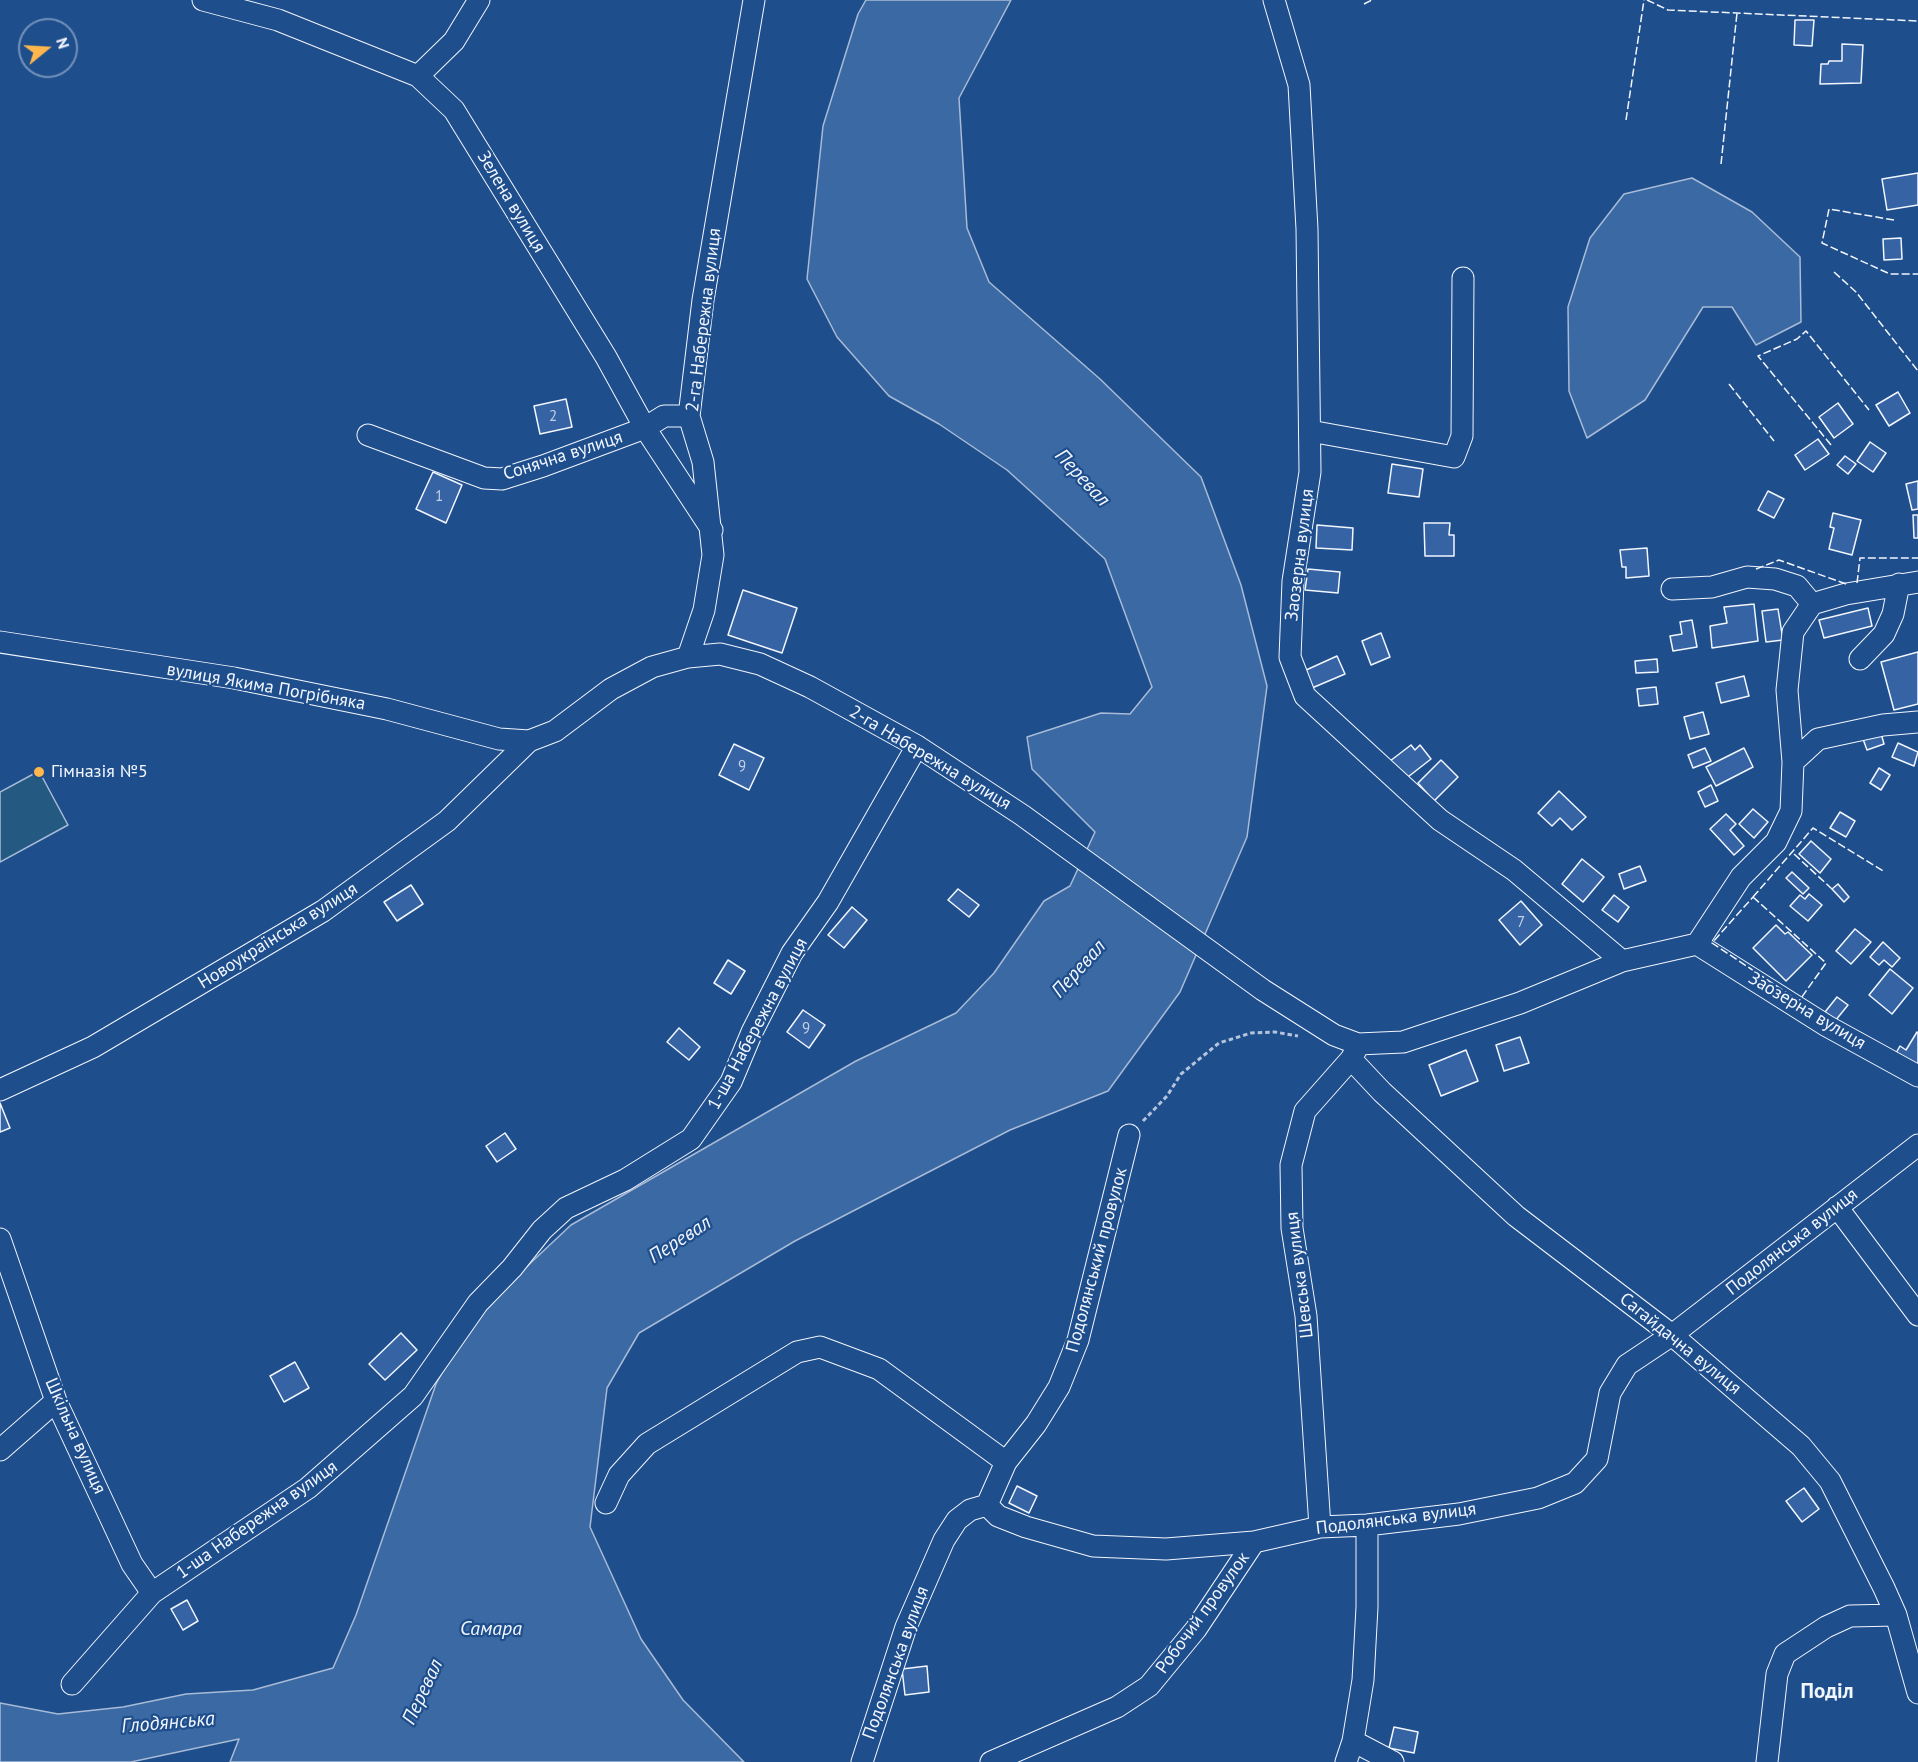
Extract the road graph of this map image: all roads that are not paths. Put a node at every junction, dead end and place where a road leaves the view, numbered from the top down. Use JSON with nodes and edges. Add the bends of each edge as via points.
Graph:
{"nodes":[{"id":1,"x":203,"y":0,"type":"edge"},
{"id":2,"x":479,"y":0,"type":"edge"},
{"id":3,"x":754,"y":0,"type":"edge"},
{"id":4,"x":1274,"y":0,"type":"edge"},
{"id":5,"x":418,"y":76,"type":"junction"},
{"id":6,"x":1463,"y":278,"type":"dead end"},
{"id":7,"x":689,"y":416,"type":"junction"},
{"id":8,"x":645,"y":428,"type":"junction"},
{"id":9,"x":1310,"y":431,"type":"junction"},
{"id":10,"x":368,"y":435,"type":"dead end"},
{"id":11,"x":712,"y":530,"type":"junction"},
{"id":12,"x":1909,"y":583,"type":"edge"},
{"id":13,"x":1672,"y":589,"type":"dead end"},
{"id":14,"x":1812,"y":604,"type":"junction"},
{"id":15,"x":0,"y":642,"type":"edge"},
{"id":16,"x":688,"y":657,"type":"junction"},
{"id":17,"x":1860,"y":659,"type":"dead end"},
{"id":18,"x":1918,"y":722,"type":"edge"},
{"id":19,"x":530,"y":741,"type":"junction"},
{"id":20,"x":917,"y":746,"type":"junction"},
{"id":21,"x":1793,"y":762,"type":"junction"},
{"id":22,"x":1697,"y":944,"type":"junction"},
{"id":23,"x":1622,"y":961,"type":"junction"},
{"id":24,"x":1263,"y":990,"type":"joint"},
{"id":25,"x":1355,"y":1052,"type":"junction"},
{"id":26,"x":1918,"y":1076,"type":"edge"},
{"id":27,"x":0,"y":1090,"type":"edge"},
{"id":28,"x":1129,"y":1135,"type":"road end"},
{"id":29,"x":1918,"y":1145,"type":"edge"},
{"id":30,"x":1837,"y":1208,"type":"junction"},
{"id":31,"x":0,"y":1239,"type":"edge"},
{"id":32,"x":1918,"y":1315,"type":"edge"},
{"id":33,"x":1672,"y":1335,"type":"junction"},
{"id":34,"x":56,"y":1401,"type":"junction"},
{"id":35,"x":0,"y":1450,"type":"edge"},
{"id":36,"x":1006,"y":1462,"type":"junction"},
{"id":37,"x":606,"y":1503,"type":"dead end"},
{"id":38,"x":987,"y":1505,"type":"junction"},
{"id":39,"x":1367,"y":1525,"type":"junction"},
{"id":40,"x":1320,"y":1527,"type":"junction"},
{"id":41,"x":1254,"y":1542,"type":"junction"},
{"id":42,"x":152,"y":1593,"type":"junction"},
{"id":43,"x":1896,"y":1615,"type":"junction"},
{"id":44,"x":72,"y":1684,"type":"dead end"},
{"id":45,"x":1918,"y":1693,"type":"edge"},
{"id":46,"x":1353,"y":1742,"type":"junction"},
{"id":47,"x":862,"y":1762,"type":"edge"},
{"id":48,"x":991,"y":1762,"type":"edge"},
{"id":49,"x":1346,"y":1762,"type":"edge"},
{"id":50,"x":1393,"y":1762,"type":"edge"},
{"id":51,"x":1767,"y":1762,"type":"edge"}],
"edges":[{"from":1,"to":5,"type":"street","name":"Зелена вулиця","via":[[278,20]]},
{"from":2,"to":5,"type":"street","via":[[454,41]]},
{"from":3,"to":7,"type":"street","name":"2-га Набережна вулиця","via":[[703,300]]},
{"from":4,"to":9,"type":"street","name":"Заозерна вулиця","via":[[1299,85],[1307,229]]},
{"from":5,"to":8,"type":"street","name":"Зелена вулиця","via":[[454,110],[489,164]]},
{"from":6,"to":9,"type":"street","via":[[1462,436],[1454,457]]},
{"from":7,"to":8,"type":"street","name":"Сонячна вулиця","via":[[664,416]]},
{"from":7,"to":11,"type":"street","name":"2-га Набережна вулиця","via":[[703,462]]},
{"from":8,"to":10,"type":"street","name":"Сонячна вулиця","via":[[502,479],[484,478]]},
{"from":8,"to":11,"type":"street","name":"Зелена вулиця"},
{"from":9,"to":23,"type":"street","name":"Заозерна вулиця","via":[[1310,472],[1293,581],[1290,657],[1305,696],[1440,820],[1514,870]]},
{"from":11,"to":16,"type":"street","name":"2-га Набережна вулиця","via":[[713,555],[704,610]]},
{"from":12,"to":14,"type":"street"},
{"from":12,"to":17,"type":"street","via":[[1884,634]]},
{"from":13,"to":14,"type":"street","via":[[1712,588],[1747,578],[1775,579],[1797,586]]},
{"from":14,"to":21,"type":"street","via":[[1793,632],[1787,690]]},
{"from":15,"to":19,"type":"street","name":"вулиця Якима Погрібняка","via":[[234,678],[387,709],[499,739]]},
{"from":16,"to":19,"type":"street","via":[[642,672],[611,689],[555,731]]},
{"from":16,"to":20,"type":"street","name":"2-га Набережна вулиця","via":[[720,654],[760,664]]},
{"from":18,"to":21,"type":"street","via":[[1818,739]]},
{"from":19,"to":27,"type":"street","name":"Новоукраїнська вулиця","via":[[447,821],[323,911],[93,1047]]},
{"from":20,"to":24,"type":"street","name":"2-га Набережна вулиця","via":[[1022,815]]},
{"from":20,"to":42,"type":"street","name":"1-ша Набережна вулиця","via":[[828,902],[792,953],[731,1082],[691,1139],[625,1180],[566,1208],[477,1303],[413,1396],[373,1434],[308,1488]]},
{"from":21,"to":22,"type":"street","via":[[1791,811],[1776,842],[1741,877]]},
{"from":22,"to":23,"type":"street","name":"Сагайдачна вулиця"},
{"from":22,"to":26,"type":"street","name":"Заозерна вулиця","via":[[1827,1026]]},
{"from":23,"to":25,"type":"street","name":"Сагайдачна вулиця","via":[[1520,1003],[1403,1042]]},
{"from":24,"to":25,"type":"street","name":"Сагайдачна вулиця"},
{"from":25,"to":33,"type":"street","name":"Сагайдачна вулиця","via":[[1382,1092],[1516,1216]]},
{"from":25,"to":40,"type":"street","name":"Шевська вулиця","via":[[1305,1111],[1291,1165],[1292,1228],[1306,1316]]},
{"from":28,"to":36,"type":"street","name":"Подолянський провулок","via":[[1078,1340],[1059,1387]]},
{"from":29,"to":30,"type":"street","name":"Подолянська вулиця"},
{"from":30,"to":32,"type":"street"},
{"from":30,"to":33,"type":"street","name":"Подолянська вулиця"},
{"from":31,"to":34,"type":"street","name":"Шкільна вулиця"},
{"from":33,"to":39,"type":"street","name":"Подолянська вулиця","via":[[1628,1365],[1610,1393],[1597,1459],[1575,1483],[1538,1498],[1459,1514]]},
{"from":33,"to":43,"type":"street","name":"Сагайдачна вулиця","via":[[1801,1446],[1830,1481]]},
{"from":34,"to":35,"type":"street"},
{"from":34,"to":42,"type":"street","name":"Шкільна вулиця","via":[[132,1564]]},
{"from":36,"to":37,"type":"street","via":[[879,1369],[820,1347],[797,1352],[647,1444],[619,1475]]},
{"from":36,"to":38,"type":"street","name":"Подолянський провулок"},
{"from":38,"to":41,"type":"street","name":"Подолянська вулиця","via":[[998,1515],[1026,1527],[1093,1546],[1166,1549]]},
{"from":38,"to":47,"type":"street","name":"Подолянська вулиця","via":[[970,1510],[957,1520],[944,1540],[906,1627]]},
{"from":39,"to":40,"type":"street","name":"Подолянська вулиця"},
{"from":39,"to":46,"type":"street","via":[[1363,1680]]},
{"from":40,"to":41,"type":"street","name":"Подолянська вулиця"},
{"from":41,"to":48,"type":"street","name":"Робочий провулок","via":[[1196,1629],[1149,1686],[1117,1707]]},
{"from":42,"to":44,"type":"street","name":"1-ша Набережна вулиця"},
{"from":43,"to":45,"type":"street","name":"Сагайдачна вулиця"},
{"from":43,"to":51,"type":"street","via":[[1850,1616],[1785,1654],[1777,1674]]},
{"from":46,"to":49,"type":"street"},
{"from":46,"to":50,"type":"street"}]}
